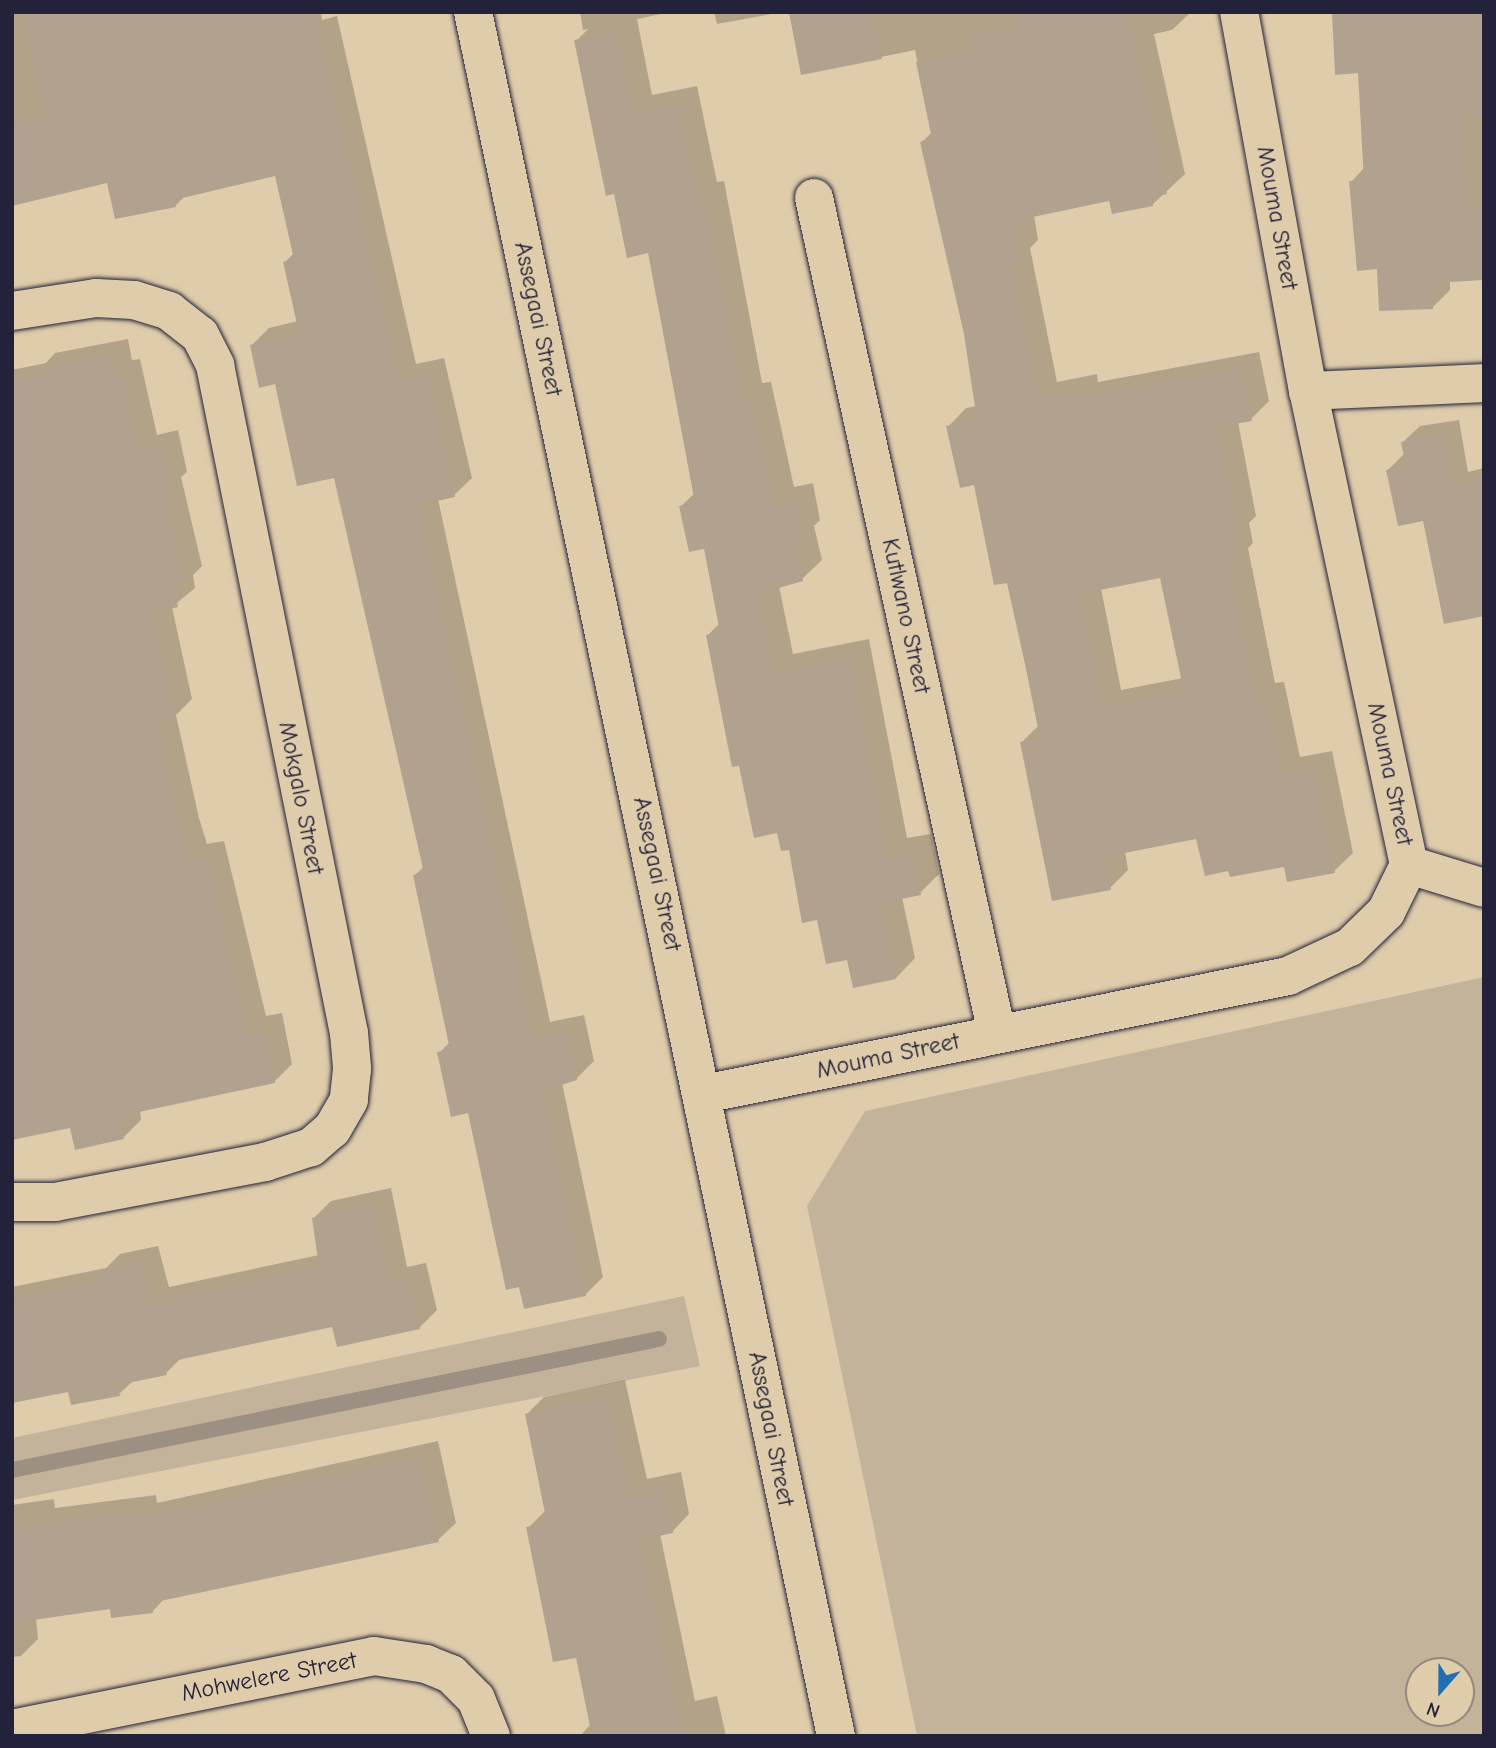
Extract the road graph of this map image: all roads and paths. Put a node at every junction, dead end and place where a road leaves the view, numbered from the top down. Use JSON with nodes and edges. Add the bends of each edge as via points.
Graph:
{"nodes":[{"id":1,"x":473,"y":12,"type":"edge"},
{"id":2,"x":1240,"y":12,"type":"edge"},
{"id":3,"x":814,"y":198,"type":"dead end"},
{"id":4,"x":12,"y":311,"type":"edge"},
{"id":5,"x":1484,"y":383,"type":"edge"},
{"id":6,"x":1308,"y":391,"type":"junction"},
{"id":7,"x":1409,"y":865,"type":"junction"},
{"id":8,"x":1484,"y":888,"type":"edge"},
{"id":9,"x":997,"y":1034,"type":"junction"},
{"id":10,"x":704,"y":1094,"type":"junction"},
{"id":11,"x":12,"y":1202,"type":"edge"},
{"id":12,"x":12,"y":1729,"type":"edge"},
{"id":13,"x":491,"y":1736,"type":"edge"},
{"id":14,"x":836,"y":1736,"type":"edge"}],
"edges":[{"from":1,"to":10,"type":"street","name":"Assegaai Street"},
{"from":2,"to":6,"type":"street","name":"Mouma Street"},
{"from":3,"to":9,"type":"street","name":"Kutlwano Street"},
{"from":4,"to":11,"type":"street","name":"Mokgalo Street","via":[[96,298],[134,300],[169,311],[200,335],[215,365],[349,1033],[352,1069],[349,1100],[332,1129],[310,1147],[265,1162],[56,1202]]},
{"from":5,"to":6,"type":"street"},
{"from":6,"to":7,"type":"street","name":"Mouma Street"},
{"from":7,"to":8,"type":"street"},
{"from":7,"to":9,"type":"street","name":"Mouma Street","via":[[1386,912],[1350,947],[1288,976]]},
{"from":9,"to":10,"type":"street","name":"Mouma Street"},
{"from":10,"to":14,"type":"street","name":"Assegaai Street"},
{"from":12,"to":13,"type":"street","name":"Mohwelere Street","via":[[374,1656],[426,1664],[451,1674],[476,1699]]}]}
